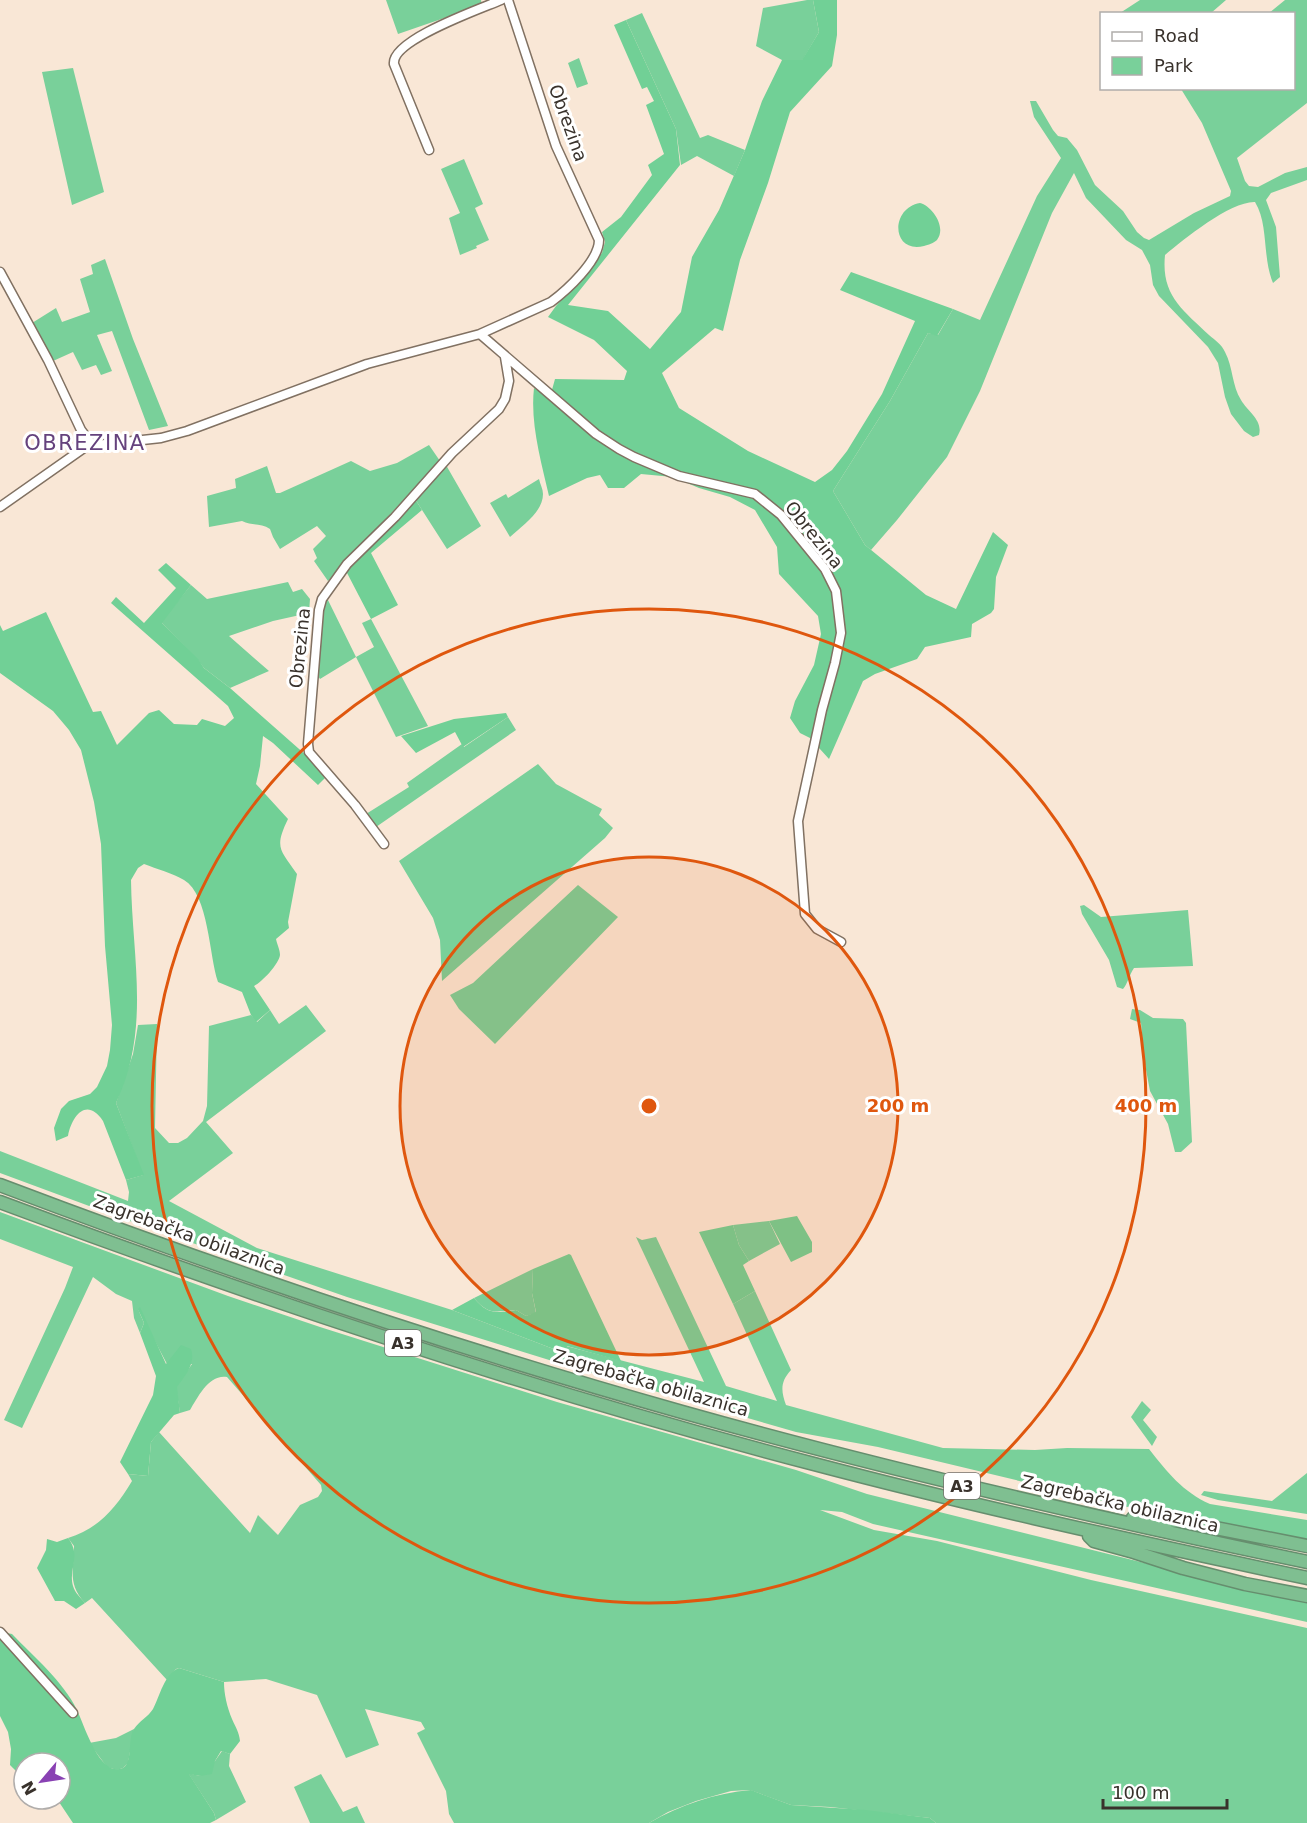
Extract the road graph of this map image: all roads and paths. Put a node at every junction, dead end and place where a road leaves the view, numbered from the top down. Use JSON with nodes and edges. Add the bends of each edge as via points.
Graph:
{"nodes":[{"id":1,"x":501,"y":0,"type":"edge"},
{"id":2,"x":508,"y":0,"type":"edge"},
{"id":3,"x":429,"y":150,"type":"dead end"},
{"id":4,"x":0,"y":272,"type":"edge"},
{"id":5,"x":480,"y":334,"type":"junction"},
{"id":6,"x":504,"y":356,"type":"junction"},
{"id":7,"x":91,"y":443,"type":"junction"},
{"id":8,"x":0,"y":507,"type":"edge"},
{"id":9,"x":384,"y":844,"type":"dead end"},
{"id":10,"x":841,"y":942,"type":"dead end"},
{"id":11,"x":0,"y":1185,"type":"edge"},
{"id":12,"x":0,"y":1202,"type":"edge"},
{"id":13,"x":1118,"y":1523,"type":"junction"},
{"id":14,"x":1084,"y":1531,"type":"junction"},
{"id":15,"x":1307,"y":1546,"type":"edge"},
{"id":16,"x":1307,"y":1562,"type":"edge"},
{"id":17,"x":1307,"y":1578,"type":"edge"},
{"id":18,"x":1307,"y":1596,"type":"edge"},
{"id":19,"x":0,"y":1632,"type":"edge"},
{"id":20,"x":73,"y":1713,"type":"dead end"}],
"edges":[{"from":1,"to":3,"type":"street","via":[[418,37],[393,58]]},
{"from":2,"to":5,"type":"street","name":"Obrezina","via":[[556,146],[597,233],[599,247],[562,294]]},
{"from":4,"to":7,"type":"street","via":[[48,360],[72,414]]},
{"from":5,"to":6,"type":"street","name":"Obrezina"},
{"from":5,"to":7,"type":"street","name":"Obrezina","via":[[367,363],[187,431],[161,438]]},
{"from":6,"to":9,"type":"street","name":"Obrezina","via":[[509,381],[499,409],[347,564],[327,591],[319,610],[309,752]]},
{"from":6,"to":10,"type":"street","name":"Obrezina","via":[[596,434],[634,458],[679,476],[755,494],[781,515],[825,569],[836,591],[841,633],[798,821],[805,915],[827,937]]},
{"from":7,"to":8,"type":"street"},
{"from":11,"to":13,"type":"highway","name":"Zagrebačka obilaznica","number":"A3","via":[[262,1280],[554,1375],[808,1446]]},
{"from":12,"to":14,"type":"highway","name":"Zagrebačka obilaznica","number":"A3","via":[[256,1295],[552,1390],[813,1464]]},
{"from":13,"to":15,"type":"highway","via":[[1129,1518],[1180,1521]]},
{"from":13,"to":16,"type":"highway","name":"Zagrebačka obilaznica","number":"A3"},
{"from":14,"to":17,"type":"highway","name":"Zagrebačka obilaznica","number":"A3"},
{"from":14,"to":18,"type":"highway","via":[[1094,1541],[1183,1568]]},
{"from":19,"to":20,"type":"street"}]}
